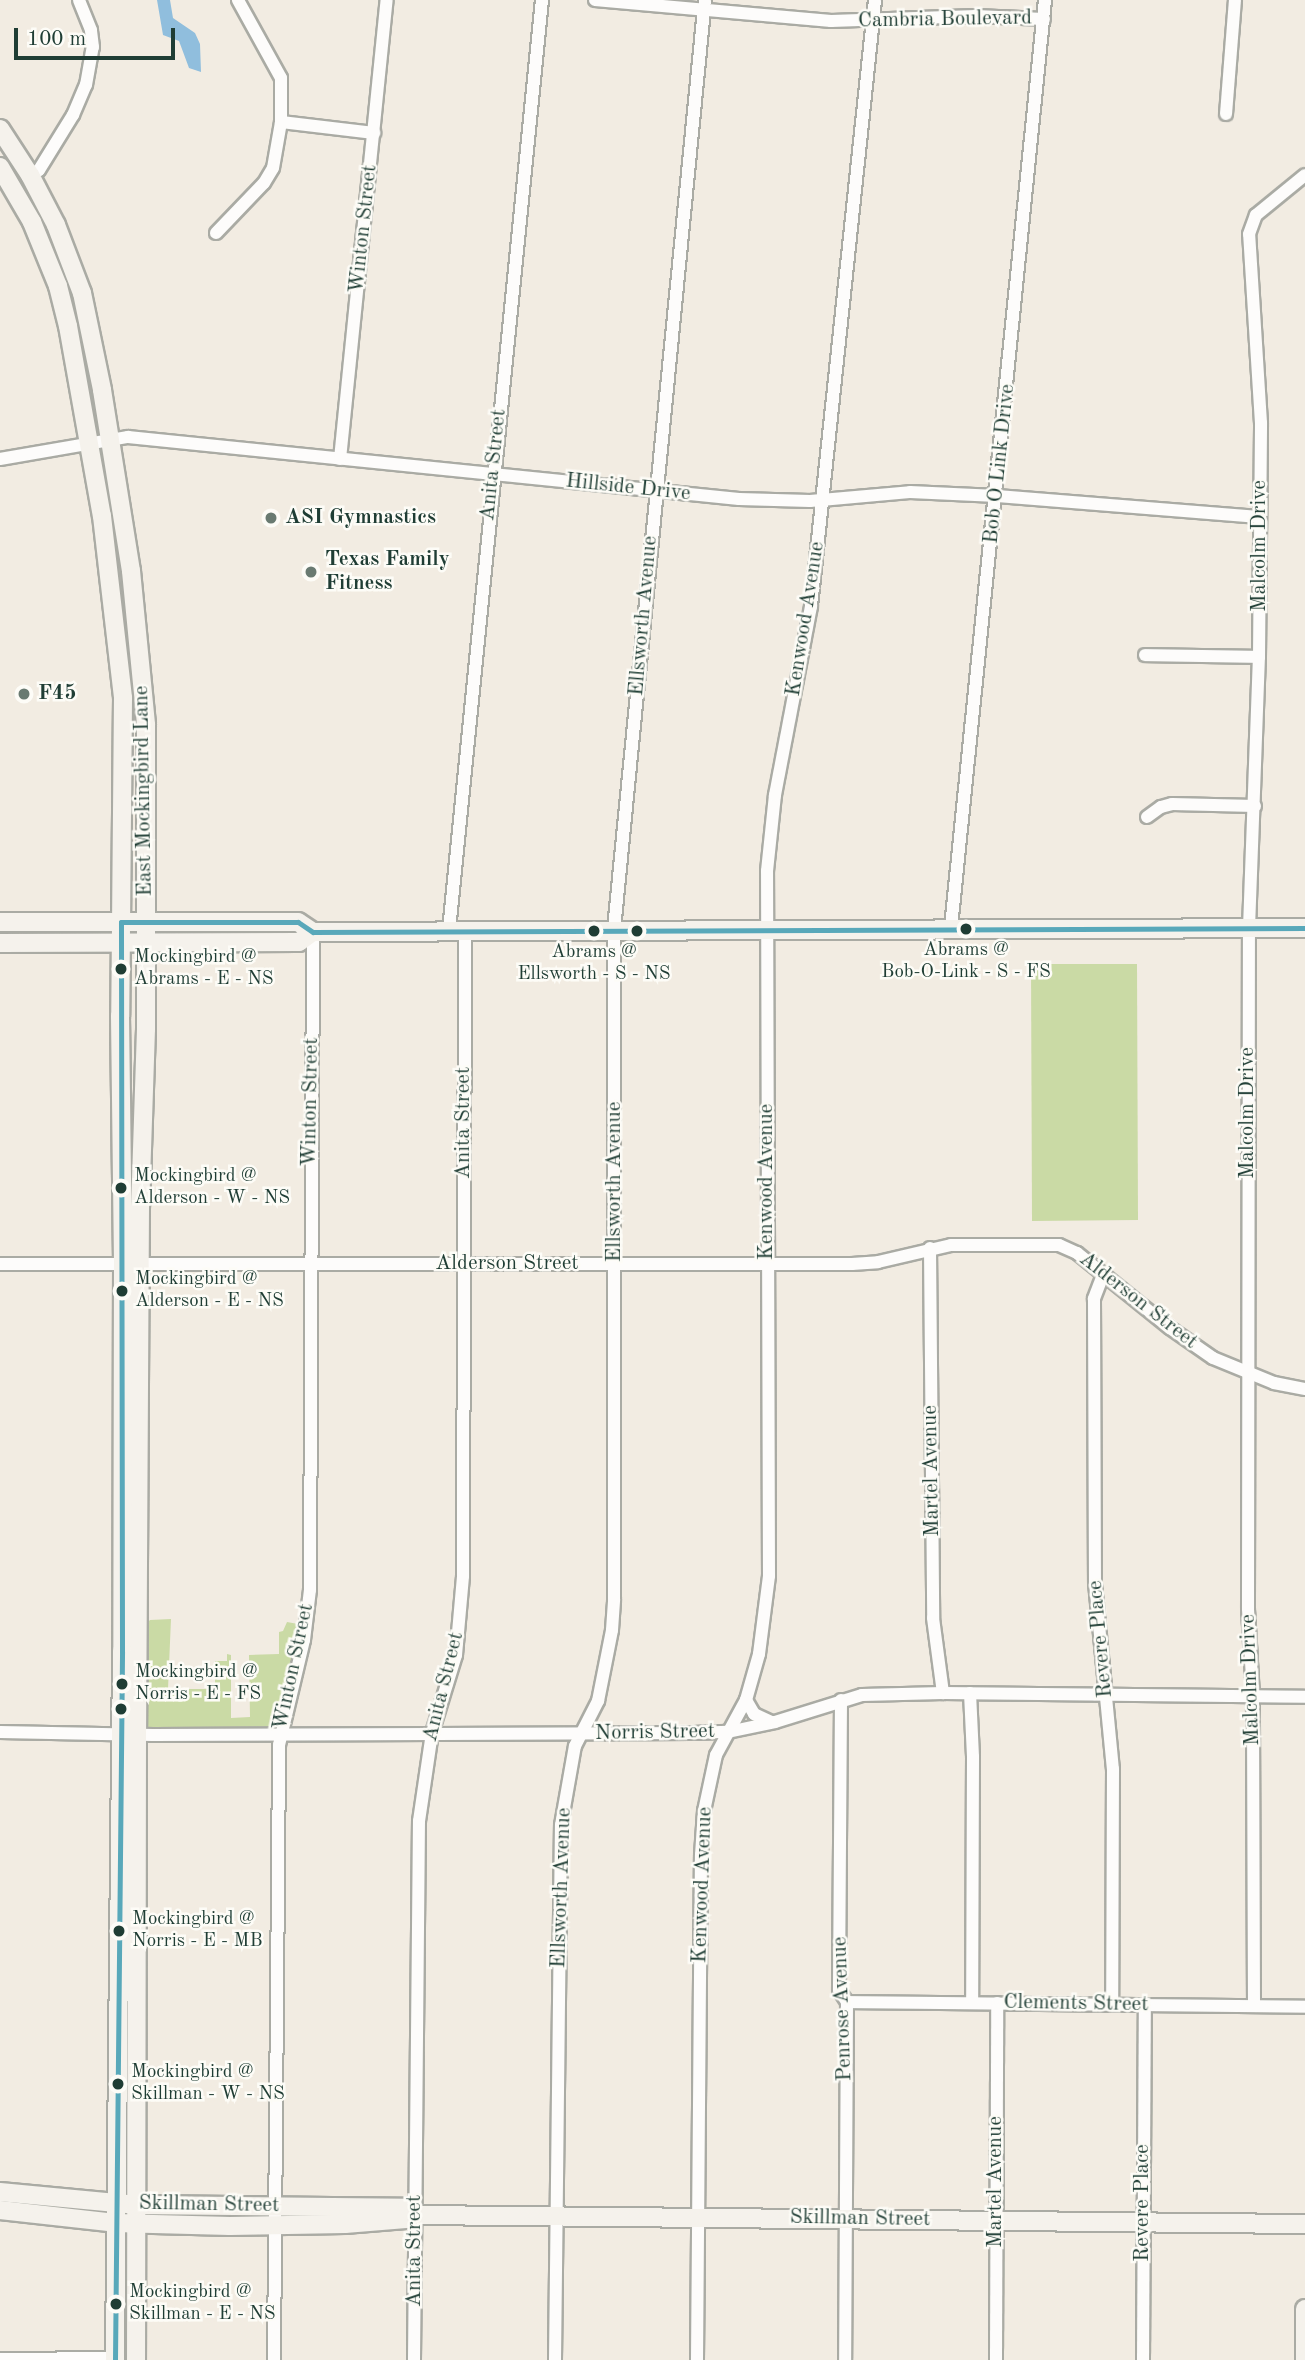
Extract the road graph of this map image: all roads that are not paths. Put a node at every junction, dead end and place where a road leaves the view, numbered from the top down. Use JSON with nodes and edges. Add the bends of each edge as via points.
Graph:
{"nodes":[{"id":1,"x":79,"y":0,"type":"edge"},
{"id":2,"x":238,"y":0,"type":"edge"},
{"id":3,"x":387,"y":0,"type":"edge"},
{"id":4,"x":542,"y":0,"type":"edge"},
{"id":5,"x":595,"y":0,"type":"edge"},
{"id":6,"x":875,"y":0,"type":"edge"},
{"id":7,"x":1045,"y":0,"type":"edge"},
{"id":8,"x":1235,"y":0,"type":"edge"},
{"id":9,"x":704,"y":5,"type":"edge"},
{"id":10,"x":1044,"y":19,"type":"junction"},
{"id":11,"x":873,"y":22,"type":"junction"},
{"id":12,"x":1226,"y":114,"type":"dead end"},
{"id":13,"x":281,"y":122,"type":"junction"},
{"id":14,"x":0,"y":129,"type":"edge"},
{"id":15,"x":374,"y":134,"type":"junction"},
{"id":16,"x":0,"y":167,"type":"edge"},
{"id":17,"x":30,"y":175,"type":"junction"},
{"id":18,"x":1305,"y":175,"type":"edge"},
{"id":19,"x":13,"y":185,"type":"junction"},
{"id":20,"x":216,"y":233,"type":"dead end"},
{"id":21,"x":109,"y":438,"type":"junction"},
{"id":22,"x":88,"y":442,"type":"junction"},
{"id":23,"x":0,"y":459,"type":"edge"},
{"id":24,"x":340,"y":459,"type":"junction"},
{"id":25,"x":493,"y":474,"type":"junction"},
{"id":26,"x":656,"y":491,"type":"junction"},
{"id":27,"x":997,"y":496,"type":"junction"},
{"id":28,"x":823,"y":500,"type":"junction"},
{"id":29,"x":1259,"y":517,"type":"junction"},
{"id":30,"x":1145,"y":655,"type":"dead end"},
{"id":31,"x":1259,"y":657,"type":"junction"},
{"id":32,"x":1255,"y":806,"type":"junction"},
{"id":33,"x":1147,"y":817,"type":"dead end"},
{"id":34,"x":0,"y":922,"type":"edge"},
{"id":35,"x":121,"y":922,"type":"junction"},
{"id":36,"x":145,"y":922,"type":"junction"},
{"id":37,"x":951,"y":927,"type":"junction"},
{"id":38,"x":1249,"y":928,"type":"junction"},
{"id":39,"x":1305,"y":928,"type":"edge"},
{"id":40,"x":614,"y":929,"type":"junction"},
{"id":41,"x":766,"y":929,"type":"junction"},
{"id":42,"x":456,"y":930,"type":"junction"},
{"id":43,"x":313,"y":932,"type":"junction"},
{"id":44,"x":0,"y":943,"type":"edge"},
{"id":45,"x":146,"y":943,"type":"junction"},
{"id":46,"x":121,"y":944,"type":"junction"},
{"id":47,"x":120,"y":1128,"type":"junction"},
{"id":48,"x":140,"y":1206,"type":"junction"},
{"id":49,"x":930,"y":1248,"type":"junction"},
{"id":50,"x":767,"y":1262,"type":"junction"},
{"id":51,"x":0,"y":1264,"type":"edge"},
{"id":52,"x":464,"y":1264,"type":"junction"},
{"id":53,"x":615,"y":1264,"type":"junction"},
{"id":54,"x":132,"y":1265,"type":"junction"},
{"id":55,"x":310,"y":1265,"type":"junction"},
{"id":56,"x":1103,"y":1275,"type":"junction"},
{"id":57,"x":1248,"y":1374,"type":"junction"},
{"id":58,"x":1305,"y":1389,"type":"edge"},
{"id":59,"x":943,"y":1693,"type":"junction"},
{"id":60,"x":970,"y":1693,"type":"junction"},
{"id":61,"x":1106,"y":1695,"type":"junction"},
{"id":62,"x":1253,"y":1696,"type":"junction"},
{"id":63,"x":1305,"y":1697,"type":"edge"},
{"id":64,"x":746,"y":1700,"type":"junction"},
{"id":65,"x":841,"y":1700,"type":"junction"},
{"id":66,"x":771,"y":1723,"type":"junction"},
{"id":67,"x":0,"y":1732,"type":"edge"},
{"id":68,"x":728,"y":1732,"type":"junction"},
{"id":69,"x":432,"y":1733,"type":"junction"},
{"id":70,"x":583,"y":1733,"type":"junction"},
{"id":71,"x":129,"y":1734,"type":"junction"},
{"id":72,"x":279,"y":1734,"type":"junction"},
{"id":73,"x":847,"y":2001,"type":"junction"},
{"id":74,"x":972,"y":2003,"type":"junction"},
{"id":75,"x":997,"y":2003,"type":"junction"},
{"id":76,"x":1112,"y":2004,"type":"junction"},
{"id":77,"x":1145,"y":2005,"type":"junction"},
{"id":78,"x":1254,"y":2006,"type":"junction"},
{"id":79,"x":1305,"y":2007,"type":"edge"},
{"id":80,"x":128,"y":2031,"type":"junction"},
{"id":81,"x":0,"y":2192,"type":"edge"},
{"id":82,"x":115,"y":2203,"type":"junction"},
{"id":83,"x":137,"y":2205,"type":"junction"},
{"id":84,"x":275,"y":2206,"type":"junction"},
{"id":85,"x":0,"y":2210,"type":"edge"},
{"id":86,"x":415,"y":2216,"type":"junction"},
{"id":87,"x":555,"y":2216,"type":"junction"},
{"id":88,"x":698,"y":2217,"type":"junction"},
{"id":89,"x":846,"y":2219,"type":"junction"},
{"id":90,"x":996,"y":2220,"type":"junction"},
{"id":91,"x":1143,"y":2222,"type":"junction"},
{"id":92,"x":116,"y":2223,"type":"junction"},
{"id":93,"x":137,"y":2224,"type":"junction"},
{"id":94,"x":1305,"y":2224,"type":"edge"},
{"id":95,"x":275,"y":2225,"type":"junction"},
{"id":96,"x":1305,"y":2309,"type":"edge"},
{"id":97,"x":0,"y":2359,"type":"edge"},
{"id":98,"x":115,"y":2359,"type":"edge"},
{"id":99,"x":136,"y":2360,"type":"edge"},
{"id":100,"x":274,"y":2360,"type":"edge"},
{"id":101,"x":414,"y":2360,"type":"edge"},
{"id":102,"x":555,"y":2360,"type":"edge"},
{"id":103,"x":697,"y":2360,"type":"edge"},
{"id":104,"x":845,"y":2360,"type":"edge"},
{"id":105,"x":996,"y":2360,"type":"edge"},
{"id":106,"x":1143,"y":2360,"type":"edge"},
{"id":107,"x":1305,"y":2360,"type":"edge"}],
"edges":[{"from":1,"to":17,"type":"street","via":[[92,30],[86,85],[46,159]]},
{"from":2,"to":13,"type":"street","via":[[281,78]]},
{"from":3,"to":15,"type":"street","name":"Winton Street"},
{"from":4,"to":25,"type":"street","name":"Anita Street"},
{"from":5,"to":9,"type":"street","name":"Cambria Boulevard"},
{"from":6,"to":11,"type":"street","name":"Kenwood Avenue"},
{"from":7,"to":10,"type":"street","name":"Bob O Link Drive"},
{"from":8,"to":12,"type":"street"},
{"from":9,"to":11,"type":"street","name":"Cambria Boulevard","via":[[789,19]]},
{"from":9,"to":26,"type":"street","name":"Ellsworth Avenue"},
{"from":10,"to":11,"type":"street","name":"Cambria Boulevard","via":[[976,16]]},
{"from":10,"to":27,"type":"street","name":"Bob O Link Drive"},
{"from":11,"to":28,"type":"street","name":"Kenwood Avenue"},
{"from":13,"to":15,"type":"street"},
{"from":13,"to":20,"type":"street","via":[[273,168]]},
{"from":14,"to":17,"type":"main road","name":"East Mockingbird Lane"},
{"from":15,"to":24,"type":"street","name":"Winton Street"},
{"from":16,"to":19,"type":"main road","name":"East Mockingbird Lane"},
{"from":17,"to":19,"type":"main road"},
{"from":17,"to":21,"type":"main road","name":"East Mockingbird Lane","via":[[56,225],[82,293]]},
{"from":18,"to":29,"type":"street","name":"Malcolm Drive","via":[[1252,221],[1249,234],[1261,410]]},
{"from":19,"to":22,"type":"main road","name":"East Mockingbird Lane","via":[[58,286]]},
{"from":21,"to":22,"type":"street","name":"Hillside Drive"},
{"from":21,"to":24,"type":"street","name":"Hillside Drive"},
{"from":21,"to":36,"type":"main road","name":"East Mockingbird Lane","via":[[131,571],[144,691],[148,793]]},
{"from":22,"to":23,"type":"street","name":"Hillside Drive"},
{"from":22,"to":35,"type":"main road","name":"East Mockingbird Lane","via":[[110,573],[123,698]]},
{"from":24,"to":25,"type":"street","name":"Hillside Drive"},
{"from":25,"to":26,"type":"street","name":"Hillside Drive"},
{"from":25,"to":42,"type":"street","name":"Anita Street"},
{"from":26,"to":28,"type":"street","name":"Hillside Drive","via":[[774,501]]},
{"from":26,"to":40,"type":"street","name":"Ellsworth Avenue"},
{"from":27,"to":28,"type":"street","name":"Hillside Drive","via":[[910,492]]},
{"from":27,"to":29,"type":"street","name":"Hillside Drive"},
{"from":27,"to":37,"type":"street","name":"Bob O Link Drive"},
{"from":28,"to":41,"type":"street","name":"Kenwood Avenue","via":[[804,655],[775,795]]},
{"from":29,"to":31,"type":"street","name":"Malcolm Drive"},
{"from":30,"to":31,"type":"street"},
{"from":31,"to":32,"type":"street","name":"Malcolm Drive"},
{"from":32,"to":33,"type":"street","via":[[1172,804]]},
{"from":32,"to":38,"type":"street","name":"Malcolm Drive"},
{"from":34,"to":35,"type":"main road"},
{"from":35,"to":36,"type":"main road"},
{"from":35,"to":46,"type":"main road","name":"East Mockingbird Lane"},
{"from":36,"to":43,"type":"main road","via":[[298,922]]},
{"from":36,"to":45,"type":"main road","name":"East Mockingbird Lane"},
{"from":37,"to":38,"type":"main road"},
{"from":37,"to":41,"type":"main road"},
{"from":38,"to":39,"type":"main road"},
{"from":38,"to":57,"type":"street","name":"Malcolm Drive"},
{"from":40,"to":41,"type":"main road"},
{"from":40,"to":42,"type":"main road"},
{"from":40,"to":53,"type":"street","name":"Ellsworth Avenue"},
{"from":41,"to":50,"type":"street","name":"Kenwood Avenue"},
{"from":42,"to":43,"type":"main road"},
{"from":42,"to":52,"type":"street","name":"Anita Street"},
{"from":43,"to":45,"type":"main road","via":[[299,942]]},
{"from":43,"to":55,"type":"street","name":"Winton Street"},
{"from":44,"to":46,"type":"main road"},
{"from":45,"to":46,"type":"main road"},
{"from":45,"to":48,"type":"main road","name":"East Mockingbird Lane"},
{"from":46,"to":47,"type":"main road","name":"East Mockingbird Lane"},
{"from":47,"to":48,"type":"main road","via":[[130,1142],[131,1174]]},
{"from":47,"to":54,"type":"main road","name":"East Mockingbird Lane"},
{"from":48,"to":54,"type":"main road","name":"East Mockingbird Lane"},
{"from":49,"to":50,"type":"street","name":"Alderson Street","via":[[878,1262]]},
{"from":49,"to":56,"type":"street","name":"Alderson Street","via":[[1059,1245],[1077,1253]]},
{"from":49,"to":59,"type":"street","name":"Martel Avenue","via":[[933,1618]]},
{"from":50,"to":53,"type":"street","name":"Alderson Street"},
{"from":50,"to":64,"type":"street","name":"Kenwood Avenue","via":[[769,1576],[759,1654]]},
{"from":51,"to":54,"type":"street","name":"Alderson Street"},
{"from":52,"to":53,"type":"street","name":"Alderson Street"},
{"from":52,"to":55,"type":"street","name":"Alderson Street"},
{"from":52,"to":69,"type":"street","name":"Anita Street","via":[[461,1618],[456,1655]]},
{"from":53,"to":70,"type":"street","name":"Ellsworth Avenue","via":[[612,1630],[598,1701]]},
{"from":54,"to":55,"type":"street","name":"Alderson Street"},
{"from":54,"to":71,"type":"main road","name":"East Mockingbird Lane"},
{"from":55,"to":72,"type":"street","name":"Winton Street","via":[[310,1590],[304,1640]]},
{"from":56,"to":57,"type":"street","name":"Alderson Street","via":[[1196,1347]]},
{"from":56,"to":61,"type":"street","name":"Revere Place","via":[[1094,1300],[1095,1583]]},
{"from":57,"to":58,"type":"street","name":"Alderson Street"},
{"from":57,"to":62,"type":"street","name":"Malcolm Drive","via":[[1248,1608]]},
{"from":59,"to":60,"type":"street","name":"Norris Street"},
{"from":59,"to":65,"type":"street","name":"Norris Street","via":[[862,1695]]},
{"from":60,"to":61,"type":"street","name":"Norris Street"},
{"from":60,"to":74,"type":"street"},
{"from":61,"to":62,"type":"street","name":"Norris Street"},
{"from":61,"to":76,"type":"street","name":"Revere Place","via":[[1113,1769]]},
{"from":62,"to":63,"type":"street","name":"Norris Street"},
{"from":62,"to":78,"type":"street","name":"Malcolm Drive"},
{"from":64,"to":66,"type":"street","via":[[754,1714]]},
{"from":64,"to":68,"type":"street","name":"Kenwood Avenue"},
{"from":65,"to":66,"type":"street","name":"Norris Street"},
{"from":65,"to":73,"type":"street","name":"Penrose Avenue","via":[[839,1990]]},
{"from":66,"to":68,"type":"street","name":"Norris Street"},
{"from":67,"to":71,"type":"street","name":"Norris Street"},
{"from":68,"to":70,"type":"street","name":"Norris Street"},
{"from":68,"to":88,"type":"street","name":"Kenwood Avenue","via":[[710,1776],[701,1855]]},
{"from":69,"to":70,"type":"street","name":"Norris Street"},
{"from":69,"to":72,"type":"street","name":"Norris Street"},
{"from":69,"to":86,"type":"street","name":"Anita Street","via":[[416,1867]]},
{"from":70,"to":87,"type":"street","name":"Ellsworth Avenue","via":[[575,1746],[561,1825]]},
{"from":71,"to":72,"type":"street","name":"Norris Street"},
{"from":71,"to":80,"type":"main road","name":"East Mockingbird Lane"},
{"from":72,"to":84,"type":"street","name":"Winton Street"},
{"from":73,"to":74,"type":"street","name":"Clements Street"},
{"from":73,"to":89,"type":"street","name":"Penrose Avenue"},
{"from":74,"to":75,"type":"street","name":"Clements Street"},
{"from":75,"to":76,"type":"street","name":"Clements Street"},
{"from":75,"to":90,"type":"street","name":"Martel Avenue"},
{"from":76,"to":77,"type":"street","name":"Clements Street"},
{"from":77,"to":78,"type":"street","name":"Clements Street"},
{"from":77,"to":91,"type":"street","name":"Revere Place"},
{"from":78,"to":79,"type":"street","name":"Clements Street"},
{"from":80,"to":82,"type":"main road","name":"East Mockingbird Lane"},
{"from":80,"to":83,"type":"main road","name":"East Mockingbird Lane"},
{"from":81,"to":82,"type":"main road","name":"Skillman Street"},
{"from":82,"to":83,"type":"main road","name":"Skillman Street"},
{"from":82,"to":92,"type":"main road","name":"East Mockingbird Lane"},
{"from":83,"to":84,"type":"main road","name":"Skillman Street"},
{"from":83,"to":93,"type":"main road","name":"East Mockingbird Lane"},
{"from":84,"to":86,"type":"main road","name":"Skillman Street","via":[[405,2208]]},
{"from":84,"to":95,"type":"street","name":"Winton Street"},
{"from":85,"to":92,"type":"main road","name":"Skillman Street"},
{"from":86,"to":87,"type":"main road","name":"Skillman Street"},
{"from":86,"to":95,"type":"main road","name":"Skillman Street"},
{"from":86,"to":101,"type":"street","name":"Anita Street"},
{"from":87,"to":88,"type":"main road","name":"Skillman Street"},
{"from":87,"to":102,"type":"street","name":"Ellsworth Avenue"},
{"from":88,"to":89,"type":"main road","name":"Skillman Street"},
{"from":88,"to":103,"type":"street","name":"Kenwood Avenue"},
{"from":89,"to":90,"type":"main road","name":"Skillman Street"},
{"from":89,"to":104,"type":"street","name":"Penrose Avenue"},
{"from":90,"to":91,"type":"main road","name":"Skillman Street"},
{"from":90,"to":105,"type":"street","name":"Martel Avenue"},
{"from":91,"to":94,"type":"main road","name":"Skillman Street"},
{"from":91,"to":106,"type":"street","name":"Revere Place"},
{"from":92,"to":93,"type":"main road","name":"Skillman Street"},
{"from":92,"to":98,"type":"main road","name":"East Mockingbird Lane"},
{"from":93,"to":95,"type":"main road","name":"Skillman Street"},
{"from":93,"to":99,"type":"main road","name":"East Mockingbird Lane"},
{"from":95,"to":100,"type":"street","name":"Winton Street"},
{"from":96,"to":107,"type":"main road"},
{"from":97,"to":98,"type":"street"},
{"from":98,"to":99,"type":"main road"}]}
